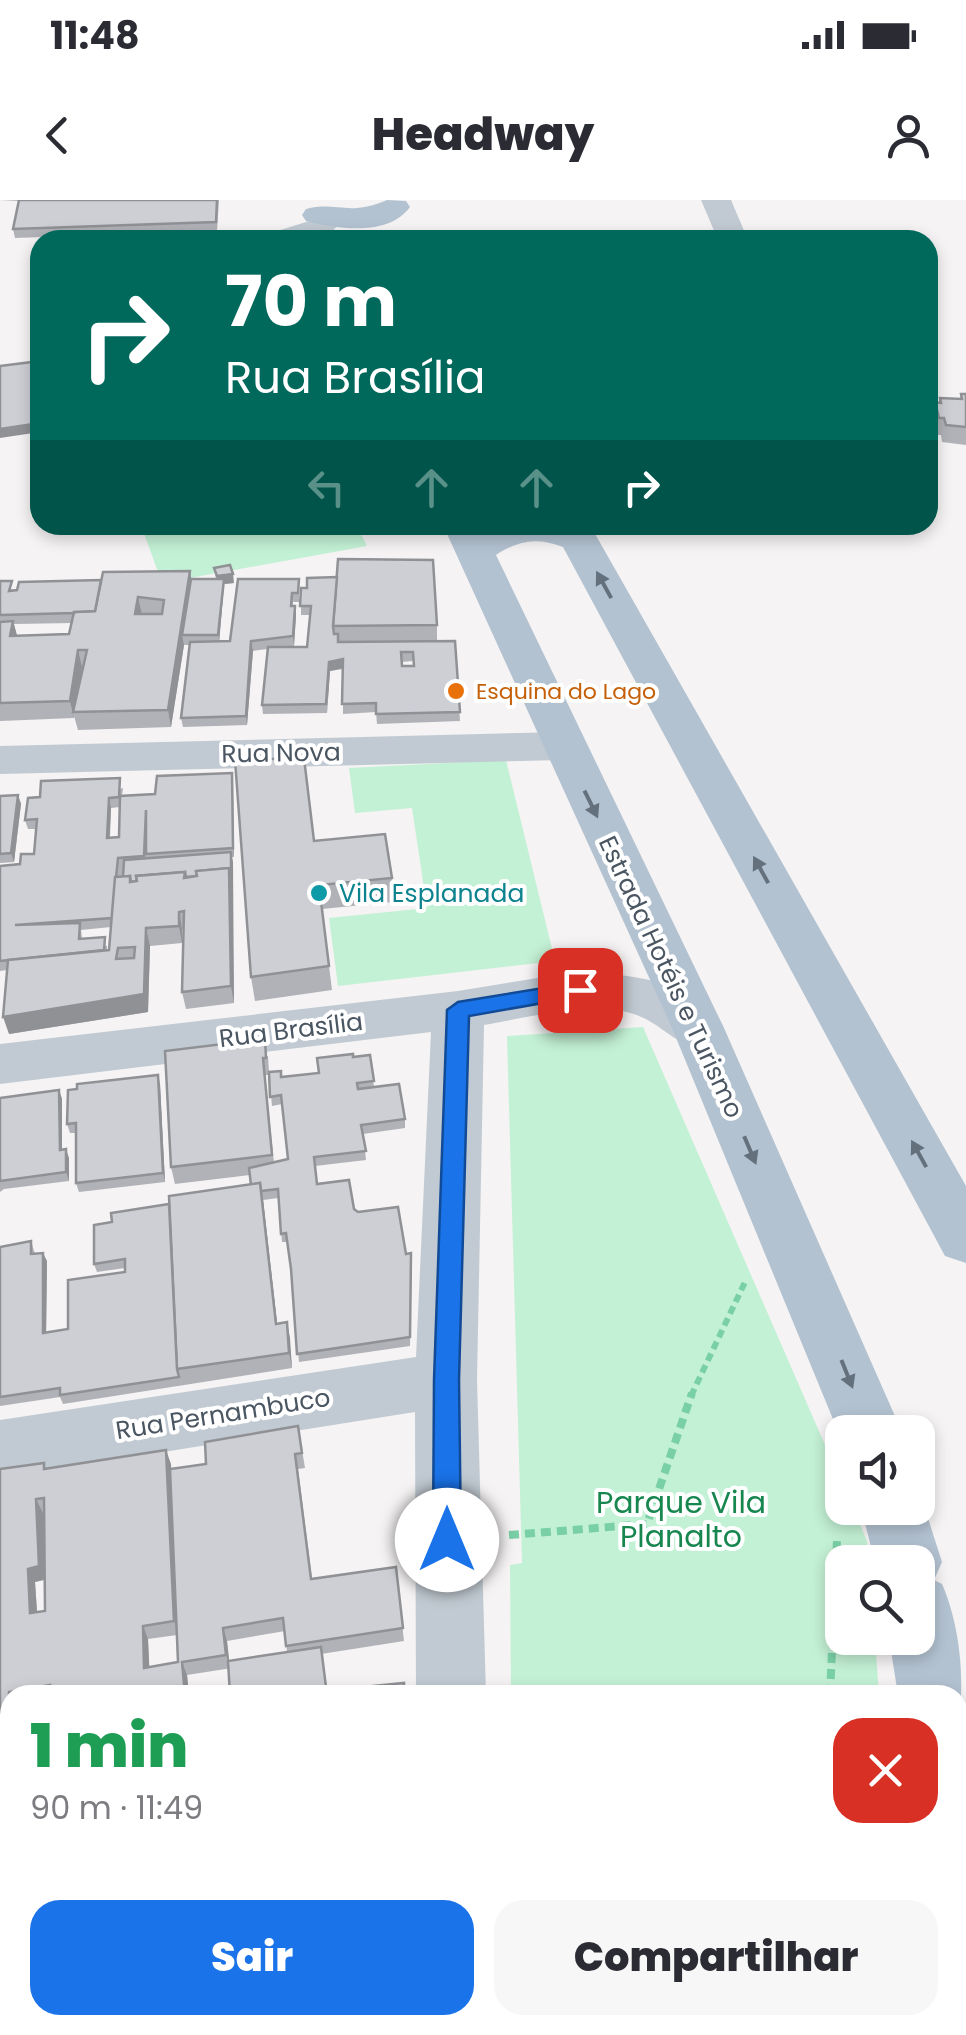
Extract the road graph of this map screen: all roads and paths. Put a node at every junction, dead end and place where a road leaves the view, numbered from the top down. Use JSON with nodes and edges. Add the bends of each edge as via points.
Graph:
{"nodes":[{"id":1,"x":716,"y":200,"type":"edge"},
{"id":2,"x":393,"y":204,"type":"edge"},
{"id":3,"x":319,"y":220,"type":"edge"},
{"id":4,"x":407,"y":230,"type":"edge"},
{"id":5,"x":729,"y":230,"type":"edge"},
{"id":6,"x":577,"y":535,"type":"edge"},
{"id":7,"x":468,"y":539,"type":"edge"},
{"id":8,"x":563,"y":746,"type":"junction"},
{"id":9,"x":0,"y":760,"type":"edge"},
{"id":10,"x":648,"y":922,"type":"junction"},
{"id":11,"x":580,"y":990,"type":"junction"},
{"id":12,"x":458,"y":1010,"type":"junction"},
{"id":13,"x":698,"y":1028,"type":"junction"},
{"id":14,"x":0,"y":1064,"type":"edge"},
{"id":15,"x":966,"y":1239,"type":"edge"},
{"id":16,"x":792,"y":1249,"type":"junction"},
{"id":17,"x":446,"y":1380,"type":"junction"},
{"id":18,"x":863,"y":1415,"type":"edge"},
{"id":19,"x":0,"y":1449,"type":"edge"},
{"id":20,"x":447,"y":1540,"type":"junction"},
{"id":21,"x":926,"y":1655,"type":"edge"},
{"id":22,"x":450,"y":1685,"type":"edge"},
{"id":23,"x":931,"y":1685,"type":"edge"}],
"edges":[{"from":1,"to":5,"type":"street"},
{"from":2,"to":3,"type":"main road","via":[[378,216]]},
{"from":2,"to":4,"type":"main road"},
{"from":15,"to":6,"type":"main road","one_way":true},
{"from":7,"to":8,"type":"main road","name":"Estrada Hotéis e Turismo"},
{"from":8,"to":9,"type":"street","name":"Rua Nova"},
{"from":8,"to":10,"type":"main road","name":"Estrada Hotéis e Turismo","one_way":true},
{"from":10,"to":11,"type":"street","name":"Rua Brasília","via":[[640,951]]},
{"from":10,"to":13,"type":"main road","name":"Estrada Hotéis e Turismo"},
{"from":11,"to":12,"type":"street","name":"Rua Brasília"},
{"from":11,"to":13,"type":"street","name":"Rua Brasília","via":[[648,997]]},
{"from":12,"to":14,"type":"street","name":"Rua Brasília"},
{"from":12,"to":17,"type":"street"},
{"from":13,"to":16,"type":"main road","name":"Estrada Hotéis e Turismo","one_way":true},
{"from":16,"to":18,"type":"main road","name":"Estrada Hotéis e Turismo","one_way":true},
{"from":16,"to":20,"type":"path","via":[[744,1282],[680,1416],[647,1524]]},
{"from":17,"to":19,"type":"street","name":"Rua Pernambuco"},
{"from":17,"to":20,"type":"street"},
{"from":20,"to":22,"type":"street"},
{"from":21,"to":23,"type":"main road"}]}
